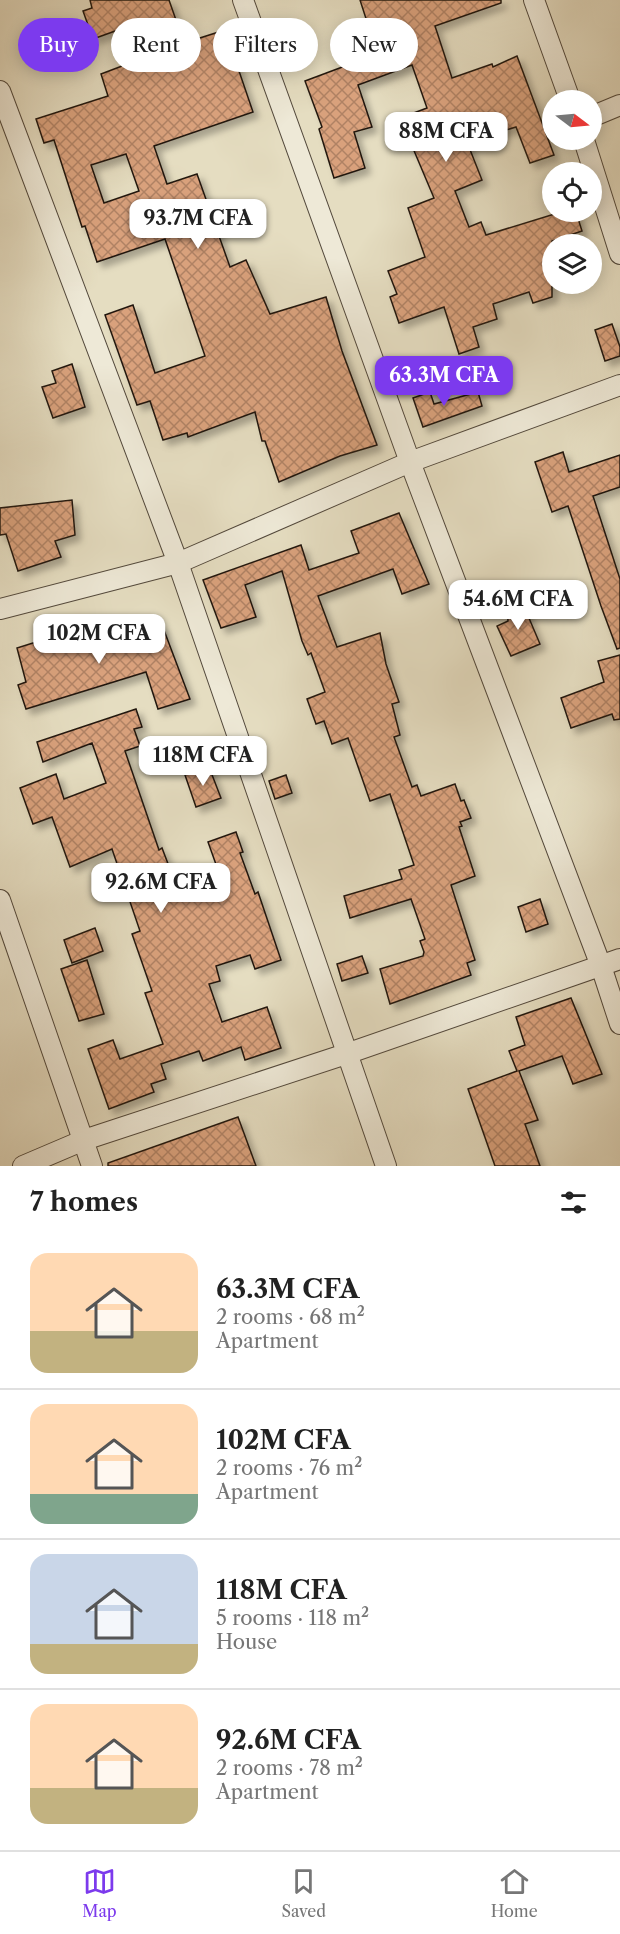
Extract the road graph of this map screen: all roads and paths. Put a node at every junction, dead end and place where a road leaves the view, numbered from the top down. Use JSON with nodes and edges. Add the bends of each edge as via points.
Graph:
{"nodes":[{"id":1,"x":243,"y":0,"type":"edge"},
{"id":2,"x":534,"y":0,"type":"edge"},
{"id":3,"x":566,"y":90,"type":"edge"},
{"id":4,"x":0,"y":91,"type":"edge"},
{"id":5,"x":620,"y":105,"type":"edge"},
{"id":6,"x":602,"y":112,"type":"edge"},
{"id":7,"x":587,"y":150,"type":"edge"},
{"id":8,"x":620,"y":254,"type":"edge"},
{"id":9,"x":620,"y":385,"type":"edge"},
{"id":10,"x":410,"y":462,"type":"junction"},
{"id":11,"x":178,"y":563,"type":"junction"},
{"id":12,"x":0,"y":609,"type":"edge"},
{"id":13,"x":0,"y":903,"type":"edge"},
{"id":14,"x":620,"y":959,"type":"edge"},
{"id":15,"x":601,"y":966,"type":"junction"},
{"id":16,"x":620,"y":1024,"type":"edge"},
{"id":17,"x":349,"y":1053,"type":"junction"},
{"id":18,"x":84,"y":1140,"type":"junction"},
{"id":19,"x":23,"y":1166,"type":"edge"},
{"id":20,"x":92,"y":1166,"type":"edge"},
{"id":21,"x":386,"y":1166,"type":"edge"}],
"edges":[{"from":1,"to":10,"type":"street"},
{"from":2,"to":3,"type":"street"},
{"from":4,"to":11,"type":"street"},
{"from":5,"to":6,"type":"street"},
{"from":7,"to":8,"type":"street"},
{"from":9,"to":10,"type":"street"},
{"from":10,"to":11,"type":"street"},
{"from":10,"to":15,"type":"street"},
{"from":11,"to":12,"type":"street"},
{"from":11,"to":17,"type":"street"},
{"from":13,"to":18,"type":"street"},
{"from":14,"to":15,"type":"street"},
{"from":15,"to":16,"type":"street"},
{"from":15,"to":17,"type":"street"},
{"from":17,"to":18,"type":"street"},
{"from":17,"to":21,"type":"street"},
{"from":18,"to":19,"type":"street"},
{"from":18,"to":20,"type":"street"}]}
